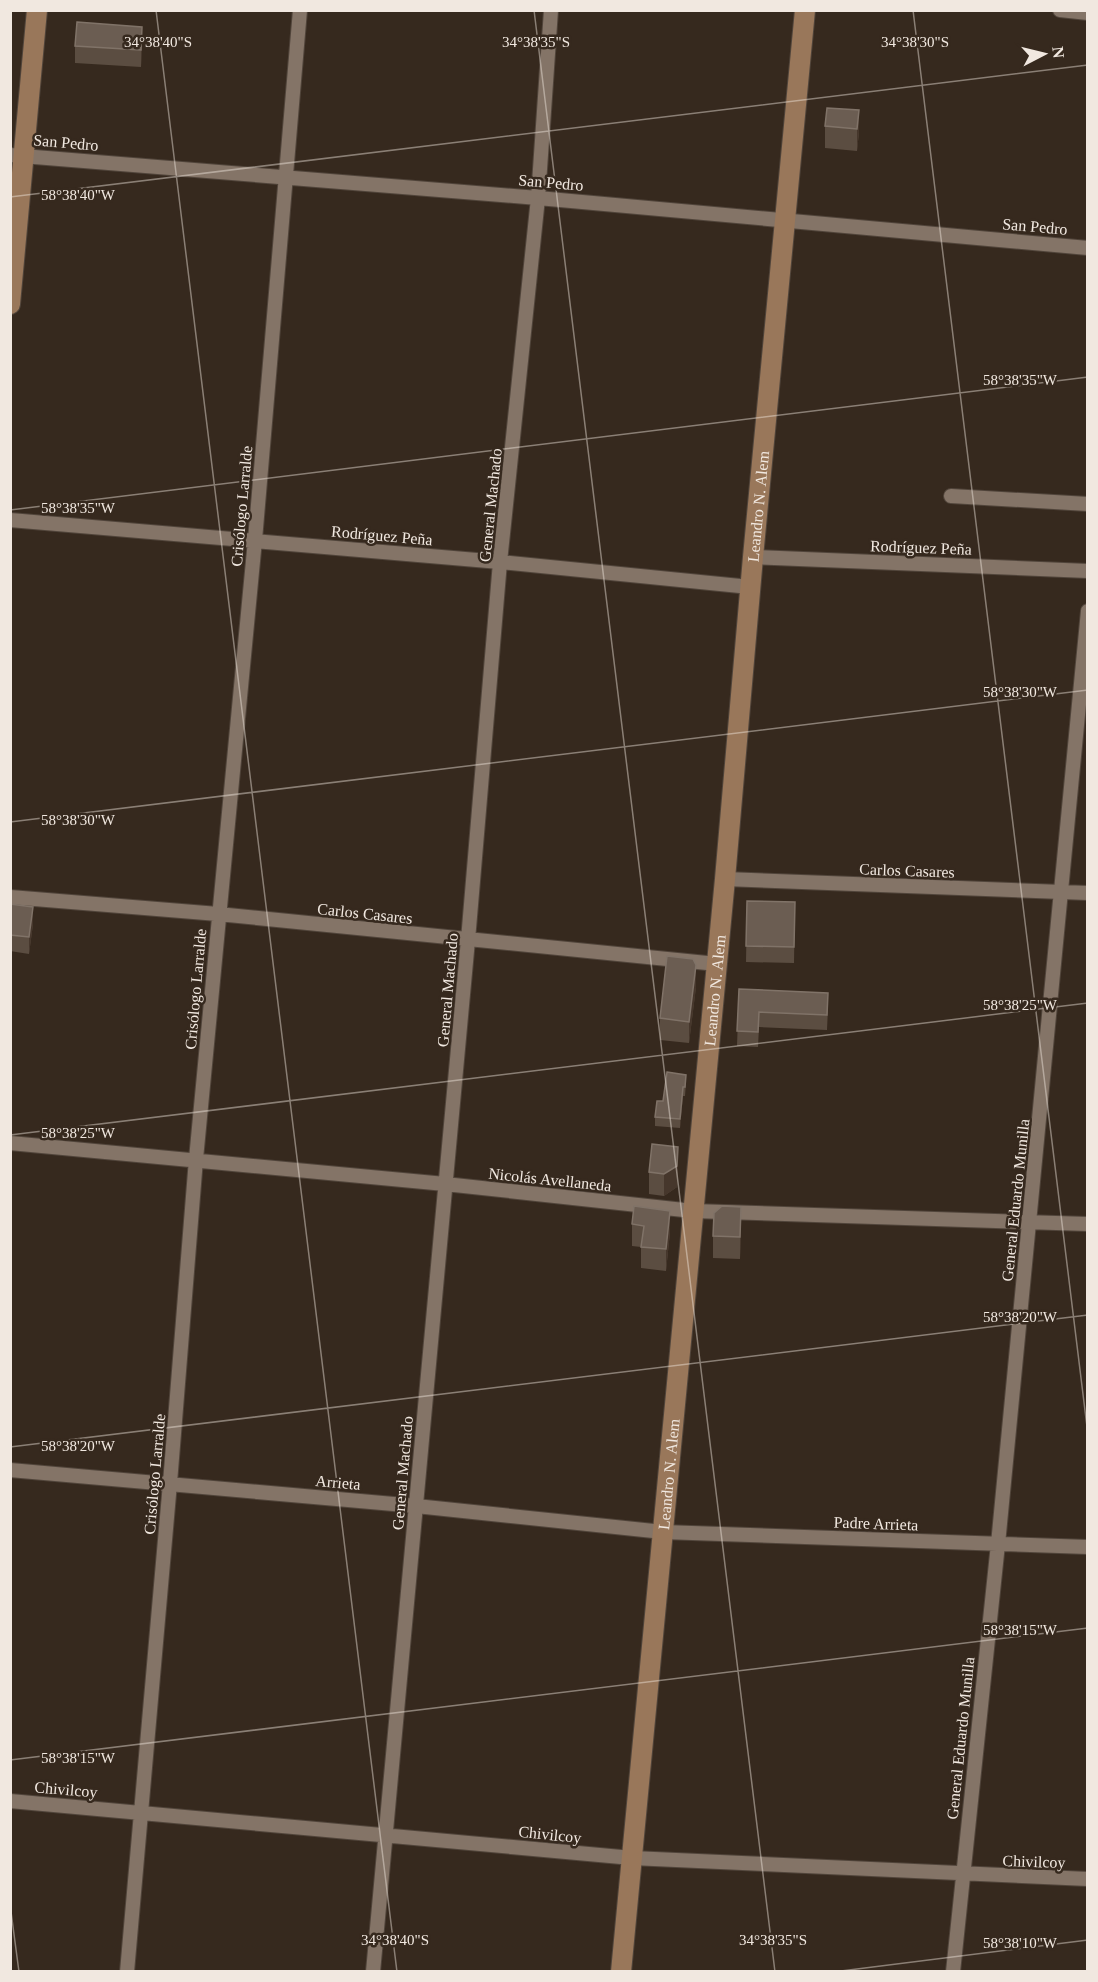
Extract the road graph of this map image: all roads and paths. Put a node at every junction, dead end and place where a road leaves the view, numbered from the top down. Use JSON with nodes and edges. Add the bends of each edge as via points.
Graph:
{"nodes":[{"id":1,"x":37,"y":10,"type":"edge"},
{"id":2,"x":300,"y":10,"type":"edge"},
{"id":3,"x":551,"y":10,"type":"edge"},
{"id":4,"x":805,"y":10,"type":"edge"},
{"id":5,"x":1060,"y":10,"type":"edge"},
{"id":6,"x":1088,"y":13,"type":"edge"},
{"id":7,"x":17,"y":155,"type":"edge"},
{"id":8,"x":284,"y":177,"type":"junction"},
{"id":9,"x":538,"y":198,"type":"junction"},
{"id":10,"x":785,"y":221,"type":"junction"},
{"id":11,"x":1088,"y":248,"type":"edge"},
{"id":12,"x":10,"y":304,"type":"edge"},
{"id":13,"x":951,"y":496,"type":"dead end"},
{"id":14,"x":1088,"y":504,"type":"edge"},
{"id":15,"x":10,"y":520,"type":"edge"},
{"id":16,"x":255,"y":540,"type":"junction"},
{"id":17,"x":753,"y":557,"type":"junction"},
{"id":18,"x":500,"y":562,"type":"junction"},
{"id":19,"x":1088,"y":571,"type":"edge"},
{"id":20,"x":750,"y":587,"type":"junction"},
{"id":21,"x":1088,"y":611,"type":"edge"},
{"id":22,"x":725,"y":879,"type":"junction"},
{"id":23,"x":1061,"y":892,"type":"junction"},
{"id":24,"x":1088,"y":893,"type":"edge"},
{"id":25,"x":10,"y":897,"type":"edge"},
{"id":26,"x":218,"y":914,"type":"junction"},
{"id":27,"x":468,"y":940,"type":"junction"},
{"id":28,"x":717,"y":964,"type":"junction"},
{"id":29,"x":10,"y":1143,"type":"edge"},
{"id":30,"x":196,"y":1159,"type":"junction"},
{"id":31,"x":445,"y":1184,"type":"junction"},
{"id":32,"x":693,"y":1211,"type":"junction"},
{"id":33,"x":1029,"y":1221,"type":"junction"},
{"id":34,"x":1088,"y":1224,"type":"edge"},
{"id":35,"x":10,"y":1470,"type":"edge"},
{"id":36,"x":170,"y":1483,"type":"junction"},
{"id":37,"x":416,"y":1506,"type":"junction"},
{"id":38,"x":663,"y":1532,"type":"junction"},
{"id":39,"x":998,"y":1544,"type":"junction"},
{"id":40,"x":1088,"y":1547,"type":"edge"},
{"id":41,"x":10,"y":1801,"type":"edge"},
{"id":42,"x":140,"y":1812,"type":"junction"},
{"id":43,"x":385,"y":1834,"type":"junction"},
{"id":44,"x":632,"y":1858,"type":"junction"},
{"id":45,"x":962,"y":1875,"type":"junction"},
{"id":46,"x":1088,"y":1879,"type":"edge"},
{"id":47,"x":127,"y":1971,"type":"edge"},
{"id":48,"x":373,"y":1971,"type":"edge"},
{"id":49,"x":621,"y":1971,"type":"edge"},
{"id":50,"x":953,"y":1971,"type":"edge"}],
"edges":[{"from":1,"to":7,"type":"street"},
{"from":2,"to":8,"type":"street","name":"Crisólogo Larralde"},
{"from":3,"to":9,"type":"street","name":"General Machado"},
{"from":4,"to":10,"type":"street","name":"Leandro N. Alem"},
{"from":5,"to":6,"type":"street"},
{"from":7,"to":8,"type":"street","name":"San Pedro"},
{"from":7,"to":12,"type":"street"},
{"from":8,"to":9,"type":"street","name":"San Pedro"},
{"from":8,"to":16,"type":"street","name":"Crisólogo Larralde"},
{"from":9,"to":10,"type":"street","name":"San Pedro"},
{"from":9,"to":18,"type":"street","name":"General Machado"},
{"from":10,"to":11,"type":"street","name":"San Pedro"},
{"from":10,"to":17,"type":"street","name":"Leandro N. Alem"},
{"from":13,"to":14,"type":"street"},
{"from":15,"to":16,"type":"street","name":"Rodríguez Peña"},
{"from":16,"to":18,"type":"street","name":"Rodríguez Peña"},
{"from":16,"to":26,"type":"street","name":"Crisólogo Larralde"},
{"from":17,"to":19,"type":"street","name":"Rodríguez Peña"},
{"from":17,"to":20,"type":"street","name":"Leandro N. Alem"},
{"from":18,"to":20,"type":"street","name":"Rodríguez Peña"},
{"from":18,"to":27,"type":"street","name":"General Machado"},
{"from":20,"to":22,"type":"street","name":"Leandro N. Alem"},
{"from":21,"to":23,"type":"street","name":"General Eduardo Munilla"},
{"from":22,"to":23,"type":"street","name":"Carlos Casares"},
{"from":22,"to":28,"type":"street","name":"Leandro N. Alem"},
{"from":23,"to":24,"type":"street","name":"Carlos Casares"},
{"from":23,"to":33,"type":"street","name":"General Eduardo Munilla"},
{"from":25,"to":26,"type":"street","name":"Carlos Casares"},
{"from":26,"to":27,"type":"street","name":"Carlos Casares"},
{"from":26,"to":30,"type":"street","name":"Crisólogo Larralde"},
{"from":27,"to":28,"type":"street","name":"Carlos Casares"},
{"from":27,"to":31,"type":"street","name":"General Machado"},
{"from":28,"to":32,"type":"street","name":"Leandro N. Alem"},
{"from":29,"to":30,"type":"street","name":"Nicolás Avellaneda"},
{"from":30,"to":31,"type":"street","name":"Nicolás Avellaneda"},
{"from":30,"to":36,"type":"street","name":"Crisólogo Larralde"},
{"from":31,"to":32,"type":"street","name":"Nicolás Avellaneda"},
{"from":31,"to":37,"type":"street","name":"General Machado"},
{"from":32,"to":33,"type":"street","name":"Nicolás Avellaneda"},
{"from":32,"to":38,"type":"street","name":"Leandro N. Alem"},
{"from":33,"to":34,"type":"street","name":"Nicolás Avellaneda"},
{"from":33,"to":39,"type":"street","name":"General Eduardo Munilla"},
{"from":35,"to":36,"type":"street","name":"Arrieta"},
{"from":36,"to":37,"type":"street","name":"Arrieta"},
{"from":36,"to":42,"type":"street","name":"Crisólogo Larralde"},
{"from":37,"to":38,"type":"street","name":"Arrieta"},
{"from":37,"to":43,"type":"street","name":"General Machado"},
{"from":38,"to":39,"type":"street","name":"Padre Arrieta"},
{"from":38,"to":44,"type":"street","name":"Leandro N. Alem"},
{"from":39,"to":40,"type":"street","name":"Padre Arrieta"},
{"from":39,"to":45,"type":"street","name":"General Eduardo Munilla"},
{"from":41,"to":42,"type":"street","name":"Chivilcoy"},
{"from":42,"to":43,"type":"street","name":"Chivilcoy"},
{"from":42,"to":47,"type":"street","name":"Crisólogo Larralde"},
{"from":43,"to":44,"type":"street","name":"Chivilcoy"},
{"from":43,"to":48,"type":"street","name":"General Machado"},
{"from":44,"to":45,"type":"street","name":"Chivilcoy"},
{"from":44,"to":49,"type":"street","name":"Leandro N. Alem"},
{"from":45,"to":46,"type":"street","name":"Chivilcoy"},
{"from":45,"to":50,"type":"street","name":"General Eduardo Munilla"}]}
